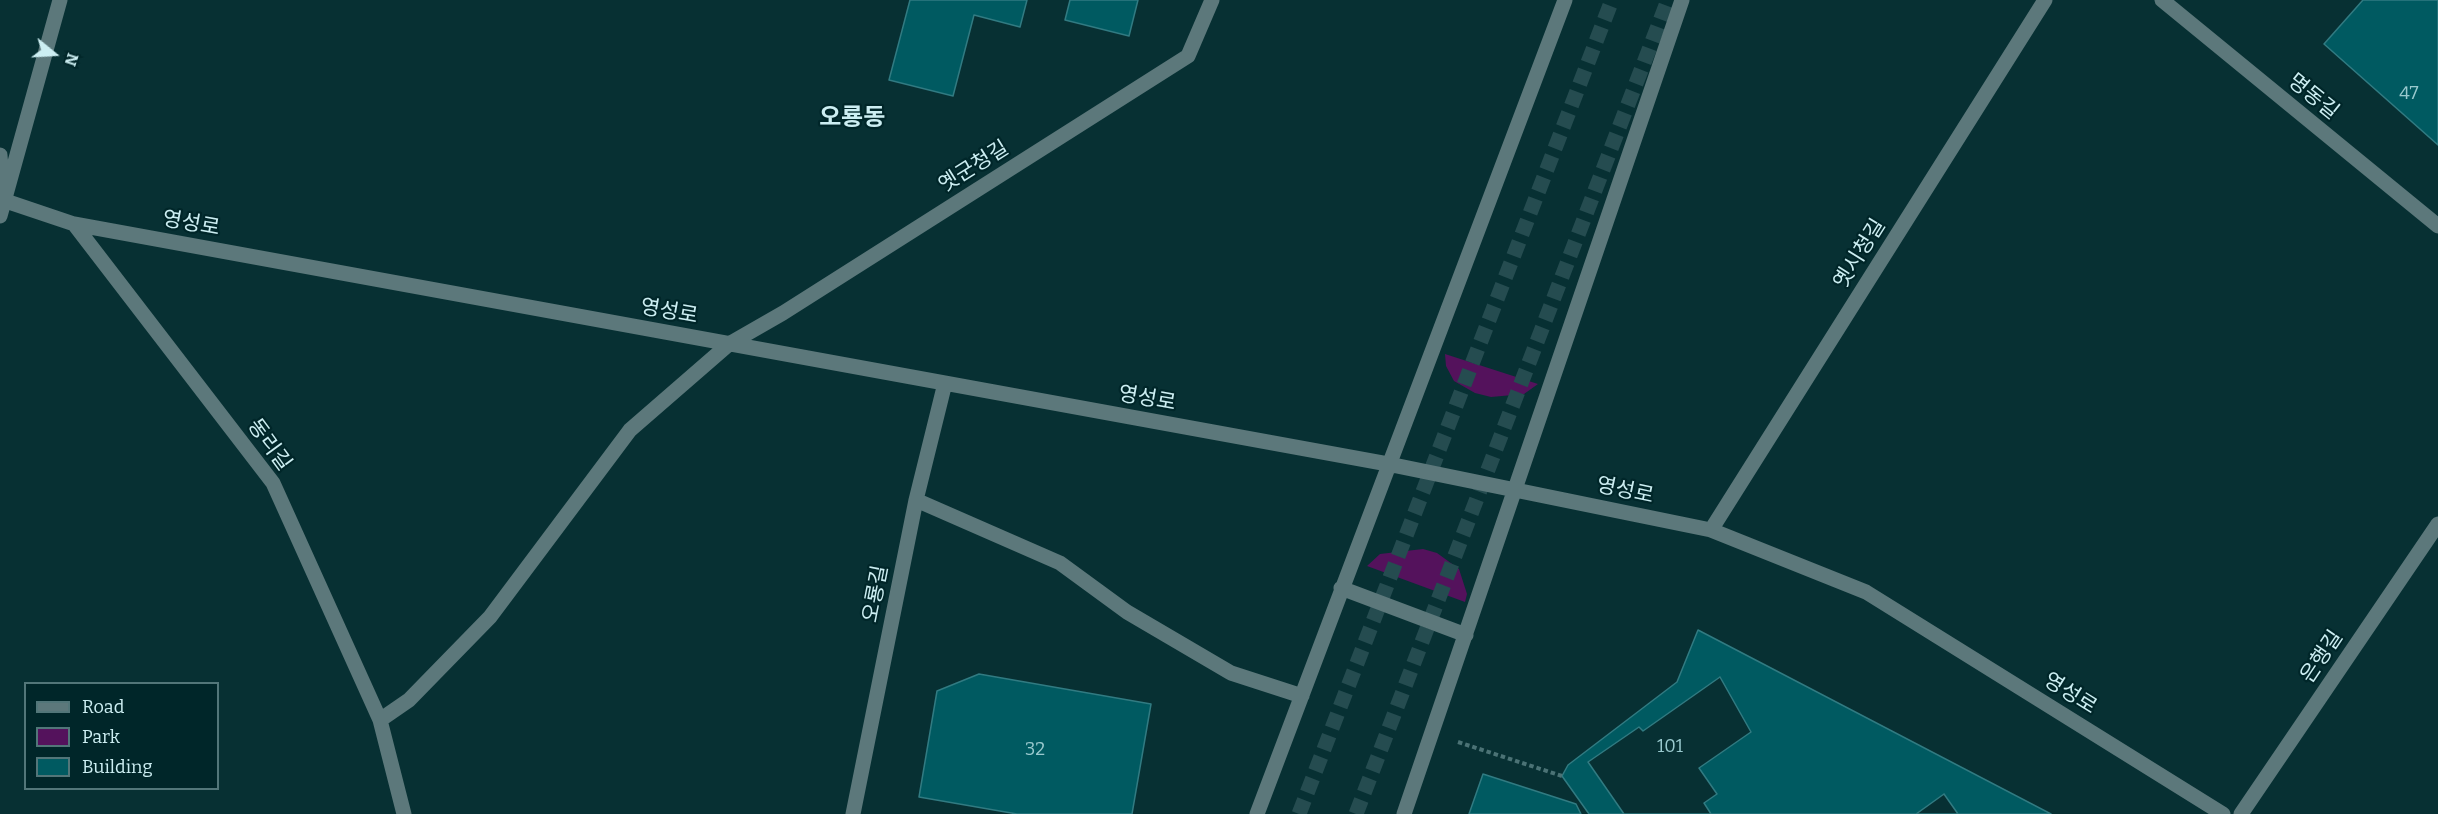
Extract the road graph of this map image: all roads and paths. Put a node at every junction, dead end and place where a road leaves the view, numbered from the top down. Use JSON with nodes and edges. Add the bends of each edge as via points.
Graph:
{"nodes":[{"id":1,"x":60,"y":0,"type":"edge"},
{"id":2,"x":1212,"y":0,"type":"edge"},
{"id":3,"x":1565,"y":0,"type":"edge"},
{"id":4,"x":1682,"y":0,"type":"edge"},
{"id":5,"x":2045,"y":0,"type":"edge"},
{"id":6,"x":2162,"y":0,"type":"edge"},
{"id":7,"x":0,"y":155,"type":"edge"},
{"id":8,"x":2,"y":199,"type":"edge"},
{"id":9,"x":0,"y":216,"type":"edge"},
{"id":10,"x":74,"y":224,"type":"junction"},
{"id":11,"x":2438,"y":226,"type":"edge"},
{"id":12,"x":729,"y":344,"type":"junction"},
{"id":13,"x":945,"y":383,"type":"junction"},
{"id":14,"x":1388,"y":464,"type":"junction"},
{"id":15,"x":1516,"y":490,"type":"junction"},
{"id":16,"x":916,"y":500,"type":"junction"},
{"id":17,"x":2438,"y":524,"type":"edge"},
{"id":18,"x":1711,"y":530,"type":"junction"},
{"id":19,"x":1341,"y":588,"type":"junction"},
{"id":20,"x":1466,"y":635,"type":"junction"},
{"id":21,"x":1302,"y":696,"type":"junction"},
{"id":22,"x":380,"y":720,"type":"junction"},
{"id":23,"x":1432,"y":733,"type":"junction"},
{"id":24,"x":1562,"y":776,"type":"dead end"},
{"id":25,"x":404,"y":814,"type":"edge"},
{"id":26,"x":853,"y":814,"type":"edge"},
{"id":27,"x":1257,"y":814,"type":"edge"},
{"id":28,"x":1404,"y":814,"type":"edge"},
{"id":29,"x":2223,"y":814,"type":"edge"},
{"id":30,"x":2241,"y":814,"type":"edge"}],
"edges":[{"from":1,"to":8,"type":"street"},
{"from":2,"to":12,"type":"street","name":"옛군청길","via":[[1188,56]]},
{"from":3,"to":14,"type":"street"},
{"from":4,"to":15,"type":"street"},
{"from":5,"to":18,"type":"street","name":"옛시청길"},
{"from":6,"to":11,"type":"street","name":"명동길"},
{"from":7,"to":8,"type":"street"},
{"from":8,"to":9,"type":"street"},
{"from":8,"to":10,"type":"street","name":"영성로"},
{"from":10,"to":12,"type":"street","name":"영성로"},
{"from":10,"to":22,"type":"street","name":"동리길","via":[[273,483]]},
{"from":12,"to":13,"type":"street","name":"영성로"},
{"from":12,"to":22,"type":"street","via":[[630,430],[490,617],[409,700]]},
{"from":13,"to":14,"type":"street","name":"영성로"},
{"from":13,"to":16,"type":"street","name":"오룡길"},
{"from":14,"to":15,"type":"street","name":"영성로"},
{"from":14,"to":19,"type":"street"},
{"from":15,"to":18,"type":"street","name":"영성로"},
{"from":15,"to":20,"type":"street"},
{"from":16,"to":21,"type":"street","via":[[1060,563],[1127,612],[1231,673]]},
{"from":16,"to":26,"type":"street","name":"오룡길"},
{"from":17,"to":30,"type":"street","name":"은행길"},
{"from":18,"to":29,"type":"street","name":"영성로","via":[[1866,592]]},
{"from":19,"to":20,"type":"street"},
{"from":19,"to":21,"type":"street"},
{"from":20,"to":23,"type":"street"},
{"from":21,"to":27,"type":"street"},
{"from":22,"to":25,"type":"street","name":"동리길"},
{"from":23,"to":24,"type":"path"},
{"from":23,"to":28,"type":"street"}]}
